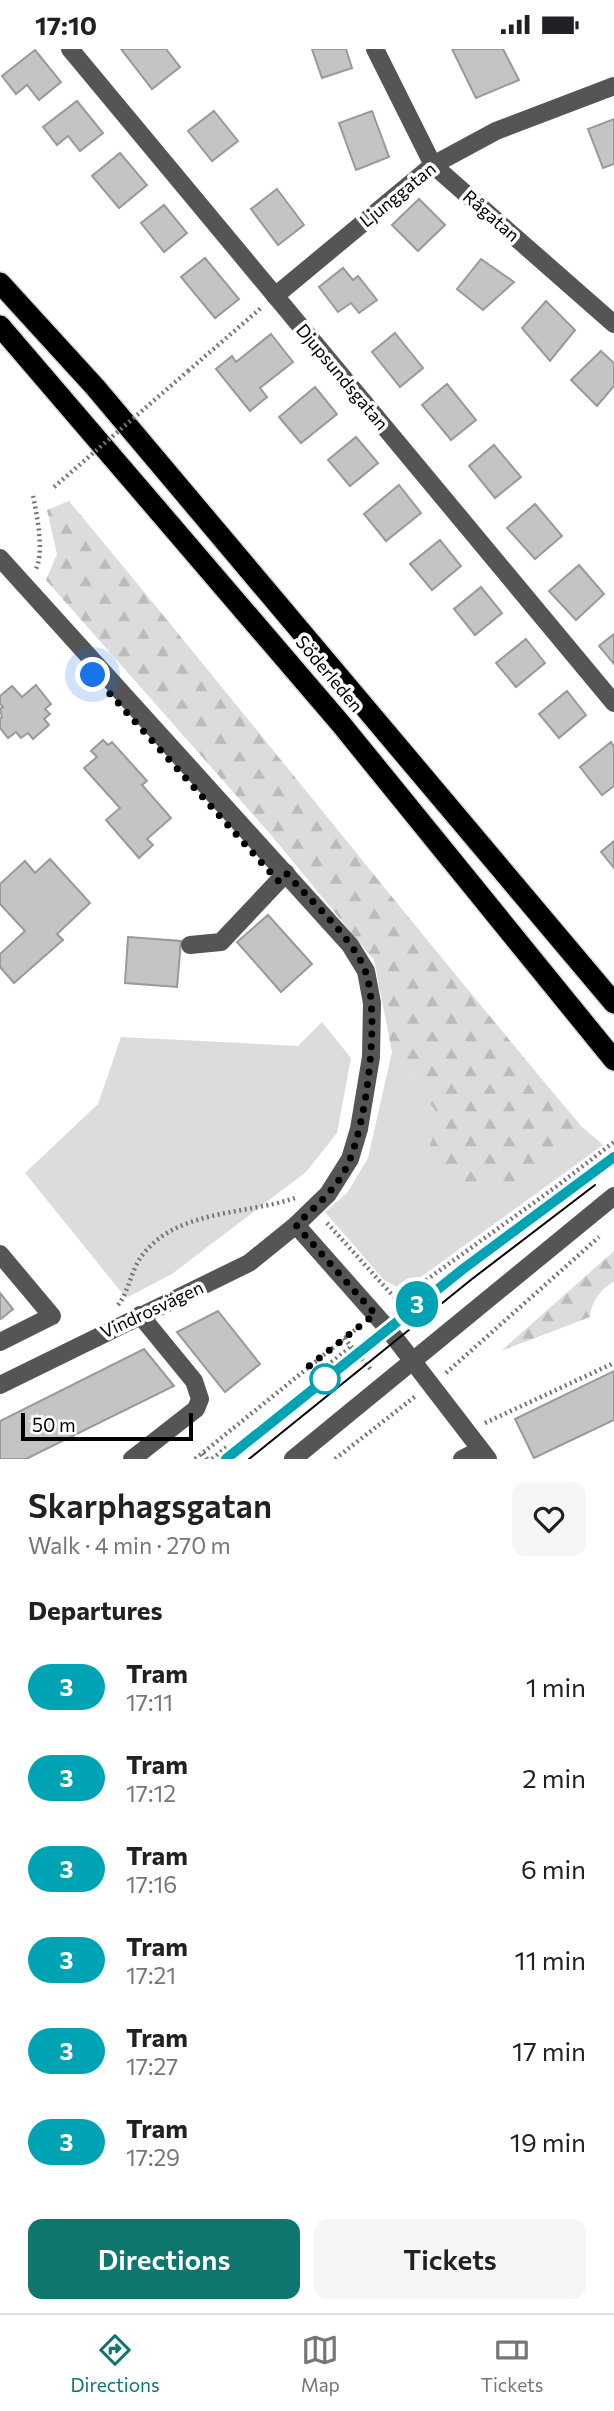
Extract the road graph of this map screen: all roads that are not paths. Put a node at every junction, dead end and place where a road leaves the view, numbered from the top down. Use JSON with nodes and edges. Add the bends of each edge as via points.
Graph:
{"nodes":[{"id":1,"x":71,"y":49,"type":"edge"},
{"id":2,"x":375,"y":49,"type":"edge"},
{"id":3,"x":614,"y":86,"type":"edge"},
{"id":4,"x":433,"y":165,"type":"junction"},
{"id":5,"x":0,"y":283,"type":"edge"},
{"id":6,"x":275,"y":296,"type":"junction"},
{"id":7,"x":614,"y":324,"type":"edge"},
{"id":8,"x":0,"y":326,"type":"edge"},
{"id":9,"x":0,"y":558,"type":"edge"},
{"id":10,"x":614,"y":703,"type":"edge"},
{"id":11,"x":286,"y":873,"type":"junction"},
{"id":12,"x":190,"y":945,"type":"dead end"},
{"id":13,"x":614,"y":1003,"type":"edge"},
{"id":14,"x":614,"y":1061,"type":"edge"},
{"id":15,"x":614,"y":1196,"type":"edge"},
{"id":16,"x":296,"y":1225,"type":"junction"},
{"id":17,"x":0,"y":1254,"type":"edge"},
{"id":18,"x":140,"y":1315,"type":"junction"},
{"id":19,"x":0,"y":1342,"type":"edge"},
{"id":20,"x":413,"y":1361,"type":"junction"},
{"id":21,"x":0,"y":1385,"type":"edge"},
{"id":22,"x":484,"y":1454,"type":"edge"},
{"id":23,"x":132,"y":1459,"type":"edge"},
{"id":24,"x":293,"y":1459,"type":"edge"},
{"id":25,"x":461,"y":1459,"type":"edge"}],
"edges":[{"from":1,"to":6,"type":"street","name":"Djupsundsgatan"},
{"from":2,"to":4,"type":"street","name":"Rågatan"},
{"from":3,"to":4,"type":"street","name":"Ljunggatan","via":[[496,131]]},
{"from":4,"to":6,"type":"street","name":"Ljunggatan"},
{"from":4,"to":7,"type":"street","name":"Rågatan"},
{"from":5,"to":13,"type":"highway","name":"Söderleden","via":[[95,387]]},
{"from":6,"to":10,"type":"street","name":"Djupsundsgatan"},
{"from":8,"to":14,"type":"highway","name":"Söderleden","via":[[341,724]]},
{"from":9,"to":11,"type":"street","name":"Vindrosvägen"},
{"from":11,"to":12,"type":"street","via":[[221,942]]},
{"from":11,"to":16,"type":"street","name":"Vindrosvägen","via":[[350,945],[366,971],[372,1003],[371,1057],[350,1159],[328,1194]]},
{"from":15,"to":20,"type":"street"},
{"from":16,"to":18,"type":"street","name":"Vindrosvägen","via":[[249,1263]]},
{"from":16,"to":20,"type":"street"},
{"from":17,"to":19,"type":"street","via":[[52,1316]]},
{"from":18,"to":21,"type":"street","name":"Vindrosvägen"},
{"from":18,"to":23,"type":"street","via":[[194,1381],[200,1399],[196,1409]]},
{"from":20,"to":22,"type":"street"},
{"from":20,"to":24,"type":"street"},
{"from":22,"to":25,"type":"street"}]}
